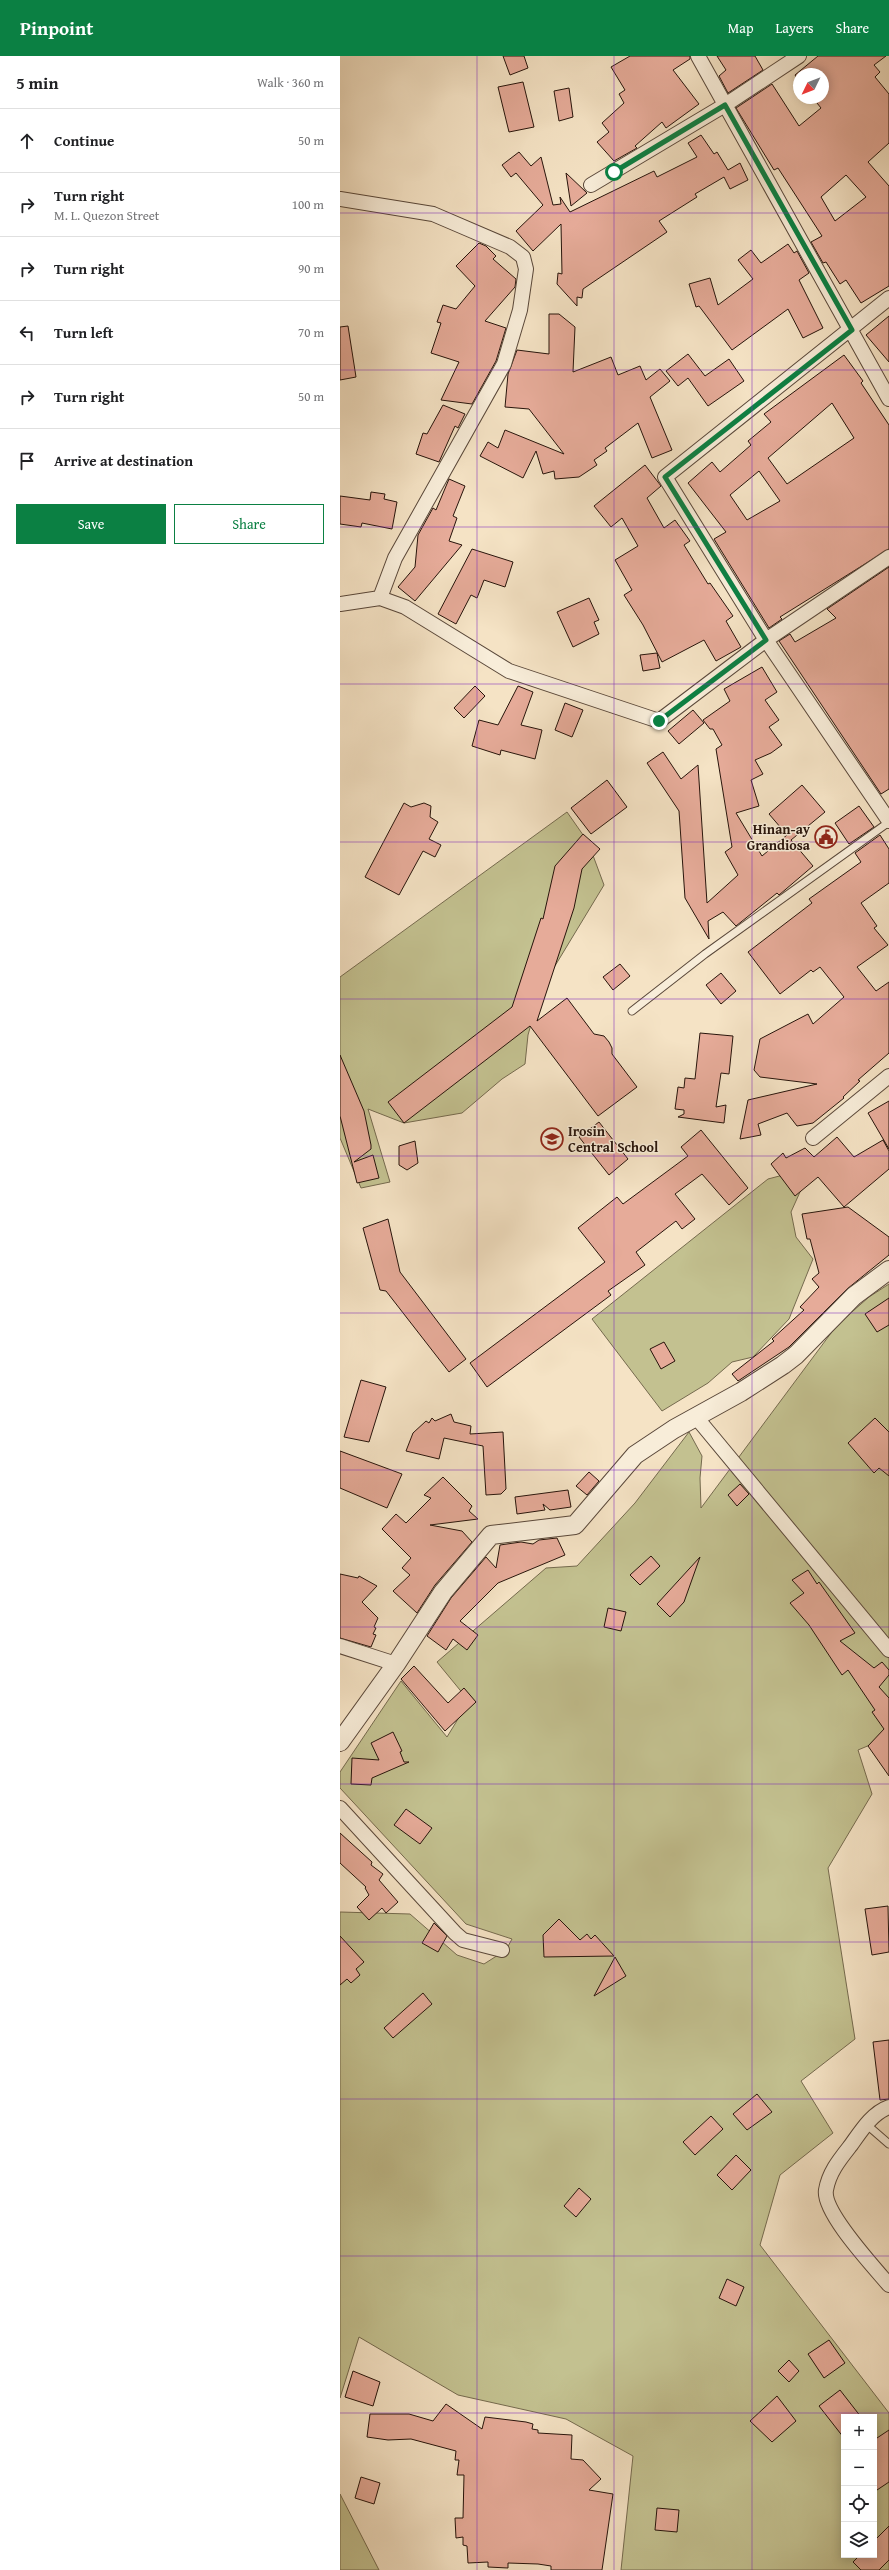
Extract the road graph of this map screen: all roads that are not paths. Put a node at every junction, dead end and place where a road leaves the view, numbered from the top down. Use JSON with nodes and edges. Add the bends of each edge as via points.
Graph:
{"nodes":[{"id":1,"x":698,"y":56,"type":"edge"},
{"id":2,"x":799,"y":56,"type":"edge"},
{"id":3,"x":725,"y":105,"type":"junction"},
{"id":4,"x":591,"y":185,"type":"dead end"},
{"id":5,"x":340,"y":199,"type":"edge"},
{"id":6,"x":889,"y":298,"type":"edge"},
{"id":7,"x":852,"y":330,"type":"junction"},
{"id":8,"x":889,"y":399,"type":"edge"},
{"id":9,"x":889,"y":557,"type":"edge"},
{"id":10,"x":380,"y":598,"type":"junction"},
{"id":11,"x":340,"y":604,"type":"edge"},
{"id":12,"x":766,"y":640,"type":"junction"},
{"id":13,"x":889,"y":821,"type":"edge"},
{"id":14,"x":632,"y":1011,"type":"dead end"},
{"id":15,"x":889,"y":1076,"type":"edge"},
{"id":16,"x":813,"y":1138,"type":"dead end"},
{"id":17,"x":889,"y":1270,"type":"edge"},
{"id":18,"x":696,"y":1416,"type":"junction"},
{"id":19,"x":340,"y":1646,"type":"edge"},
{"id":20,"x":889,"y":1650,"type":"edge"},
{"id":21,"x":396,"y":1664,"type":"junction"},
{"id":22,"x":340,"y":1742,"type":"edge"},
{"id":23,"x":340,"y":1808,"type":"edge"},
{"id":24,"x":502,"y":1950,"type":"dead end"},
{"id":25,"x":889,"y":2107,"type":"edge"},
{"id":26,"x":866,"y":2124,"type":"junction"},
{"id":27,"x":889,"y":2144,"type":"edge"},
{"id":28,"x":889,"y":2285,"type":"edge"}],
"edges":[{"from":1,"to":3,"type":"street"},
{"from":2,"to":3,"type":"street"},
{"from":3,"to":4,"type":"street"},
{"from":3,"to":7,"type":"street"},
{"from":5,"to":10,"type":"street","via":[[433,214],[510,248],[523,257],[526,269],[520,310],[504,364],[395,558]]},
{"from":6,"to":7,"type":"street"},
{"from":7,"to":8,"type":"street"},
{"from":7,"to":12,"type":"street","via":[[665,477]]},
{"from":9,"to":12,"type":"street"},
{"from":10,"to":11,"type":"street"},
{"from":10,"to":12,"type":"street","via":[[405,607],[509,672],[659,721]]},
{"from":12,"to":13,"type":"street"},
{"from":13,"to":14,"type":"lane","via":[[705,954]]},
{"from":15,"to":16,"type":"street"},
{"from":17,"to":18,"type":"street","via":[[854,1296],[796,1355],[741,1392]]},
{"from":18,"to":20,"type":"street"},
{"from":18,"to":21,"type":"street","via":[[635,1455],[575,1525],[491,1535],[443,1592]]},
{"from":19,"to":21,"type":"street"},
{"from":21,"to":22,"type":"street"},
{"from":23,"to":24,"type":"street","via":[[455,1933],[463,1940]]},
{"from":25,"to":26,"type":"street"},
{"from":26,"to":27,"type":"lane"},
{"from":26,"to":28,"type":"street","via":[[833,2169],[825,2191],[828,2205],[838,2221]]}]}
